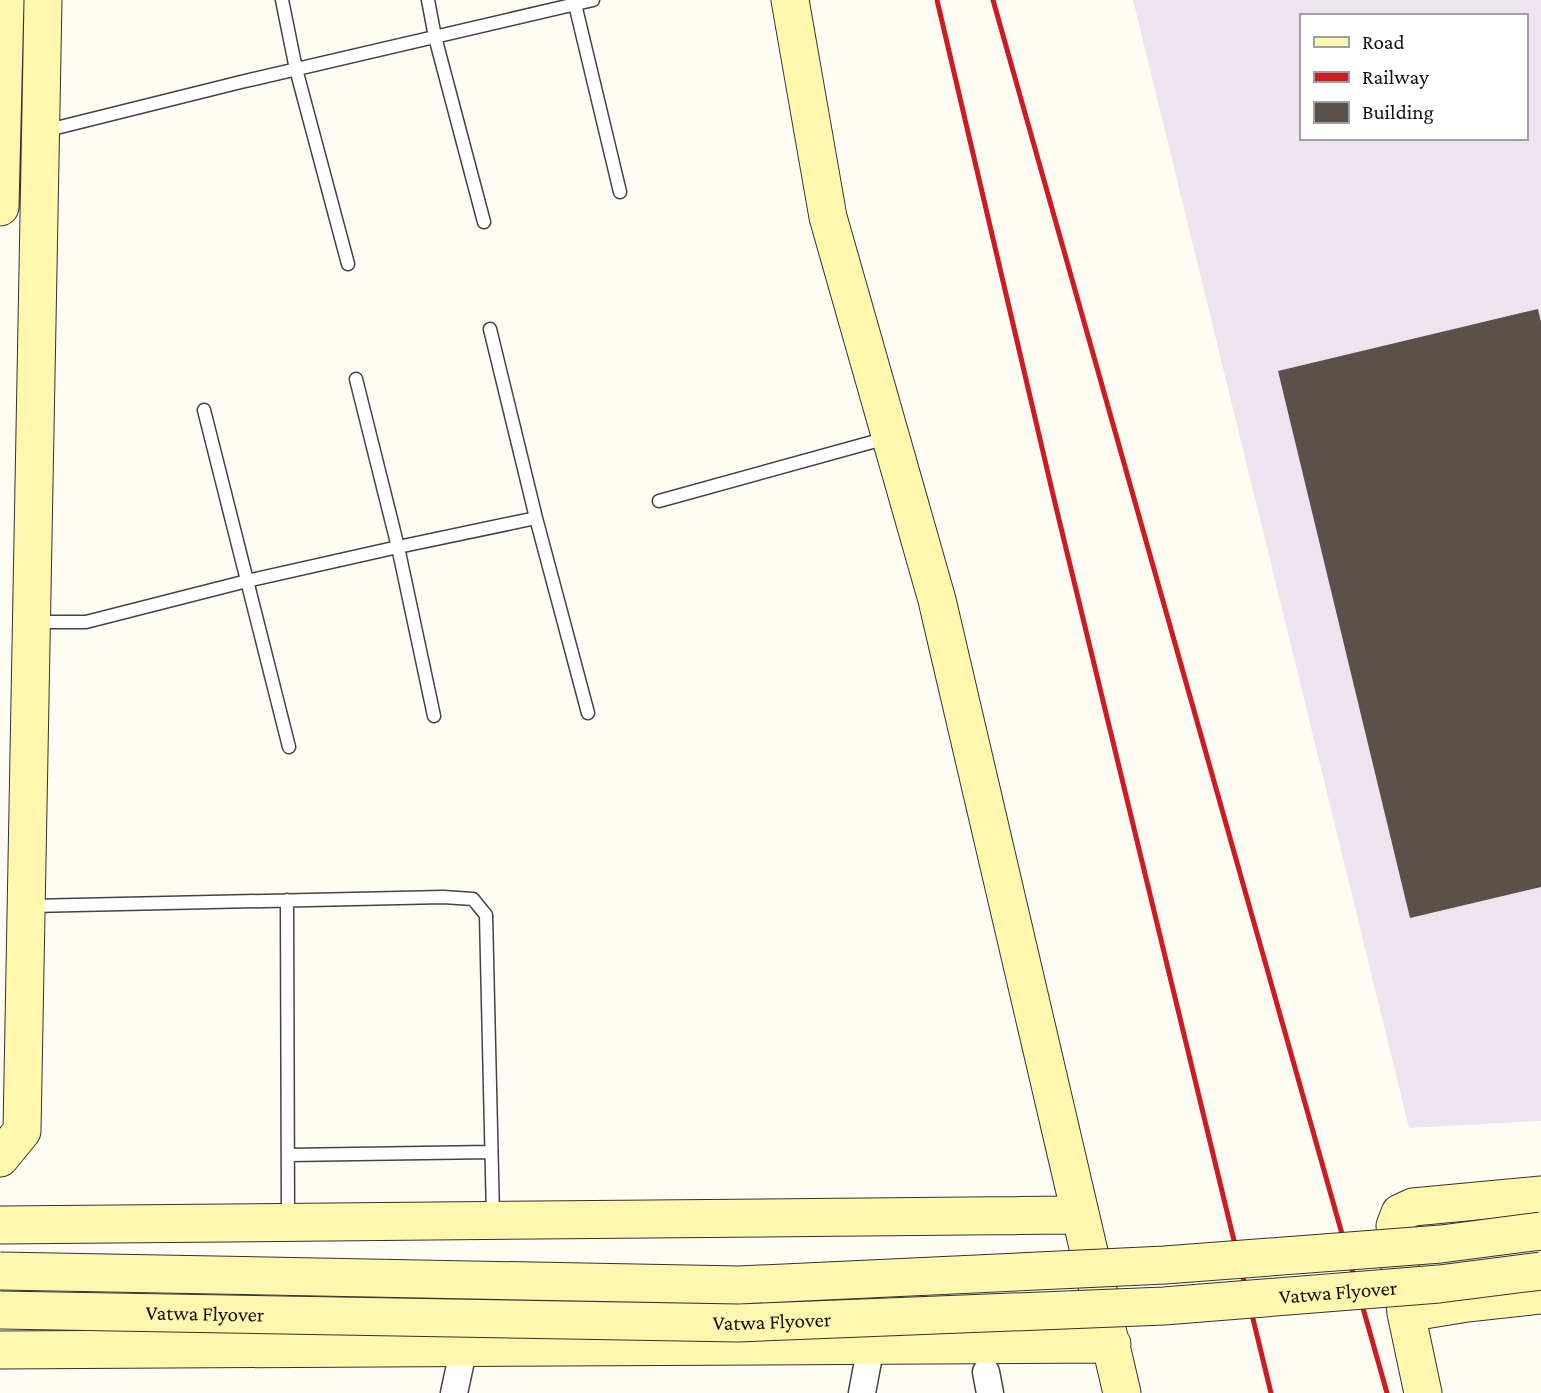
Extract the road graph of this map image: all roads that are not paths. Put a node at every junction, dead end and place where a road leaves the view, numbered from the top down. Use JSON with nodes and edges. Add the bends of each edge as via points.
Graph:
{"nodes":[{"id":1,"x":5,"y":0,"type":"edge"},
{"id":2,"x":43,"y":0,"type":"edge"},
{"id":3,"x":282,"y":0,"type":"edge"},
{"id":4,"x":428,"y":0,"type":"edge"},
{"id":5,"x":593,"y":0,"type":"edge"},
{"id":6,"x":790,"y":0,"type":"edge"},
{"id":7,"x":575,"y":2,"type":"edge"},
{"id":8,"x":435,"y":37,"type":"junction"},
{"id":9,"x":296,"y":69,"type":"junction"},
{"id":10,"x":40,"y":132,"type":"junction"},
{"id":11,"x":620,"y":192,"type":"dead end"},
{"id":12,"x":0,"y":207,"type":"edge"},
{"id":13,"x":484,"y":222,"type":"dead end"},
{"id":14,"x":348,"y":264,"type":"dead end"},
{"id":15,"x":490,"y":329,"type":"dead end"},
{"id":16,"x":356,"y":379,"type":"dead end"},
{"id":17,"x":204,"y":410,"type":"dead end"},
{"id":18,"x":891,"y":437,"type":"junction"},
{"id":19,"x":659,"y":501,"type":"dead end"},
{"id":20,"x":536,"y":518,"type":"junction"},
{"id":21,"x":398,"y":547,"type":"junction"},
{"id":22,"x":247,"y":581,"type":"junction"},
{"id":23,"x":33,"y":622,"type":"junction"},
{"id":24,"x":588,"y":713,"type":"dead end"},
{"id":25,"x":434,"y":716,"type":"dead end"},
{"id":26,"x":289,"y":747,"type":"dead end"},
{"id":27,"x":287,"y":900,"type":"junction"},
{"id":28,"x":27,"y":906,"type":"junction"},
{"id":29,"x":491,"y":1152,"type":"junction"},
{"id":30,"x":288,"y":1155,"type":"junction"},
{"id":31,"x":0,"y":1158,"type":"edge"},
{"id":32,"x":1541,"y":1195,"type":"edge"},
{"id":33,"x":1080,"y":1215,"type":"junction"},
{"id":34,"x":493,"y":1220,"type":"junction"},
{"id":35,"x":288,"y":1222,"type":"junction"},
{"id":36,"x":0,"y":1225,"type":"edge"},
{"id":37,"x":1541,"y":1231,"type":"edge"},
{"id":38,"x":0,"y":1271,"type":"edge"},
{"id":39,"x":1541,"y":1271,"type":"edge"},
{"id":40,"x":1541,"y":1296,"type":"edge"},
{"id":41,"x":0,"y":1310,"type":"edge"},
{"id":42,"x":1406,"y":1313,"type":"junction"},
{"id":43,"x":1112,"y":1343,"type":"junction"},
{"id":44,"x":871,"y":1345,"type":"junction"},
{"id":45,"x":464,"y":1347,"type":"junction"},
{"id":46,"x":0,"y":1350,"type":"edge"},
{"id":47,"x":454,"y":1393,"type":"edge"},
{"id":48,"x":862,"y":1393,"type":"edge"},
{"id":49,"x":1122,"y":1393,"type":"edge"},
{"id":50,"x":1423,"y":1393,"type":"edge"}],
"edges":[{"from":1,"to":12,"type":"street"},
{"from":2,"to":10,"type":"street"},
{"from":3,"to":9,"type":"lane"},
{"from":4,"to":8,"type":"lane"},
{"from":5,"to":7,"type":"lane"},
{"from":6,"to":18,"type":"street","via":[[828,216]]},
{"from":7,"to":8,"type":"lane"},
{"from":7,"to":11,"type":"lane"},
{"from":8,"to":9,"type":"lane"},
{"from":8,"to":13,"type":"lane"},
{"from":9,"to":10,"type":"lane"},
{"from":9,"to":14,"type":"lane"},
{"from":10,"to":23,"type":"street"},
{"from":15,"to":20,"type":"lane"},
{"from":16,"to":21,"type":"lane"},
{"from":17,"to":22,"type":"lane"},
{"from":18,"to":19,"type":"lane"},
{"from":18,"to":33,"type":"street","via":[[937,600]]},
{"from":20,"to":21,"type":"lane"},
{"from":20,"to":24,"type":"lane"},
{"from":21,"to":22,"type":"lane"},
{"from":21,"to":25,"type":"lane"},
{"from":22,"to":23,"type":"lane","via":[[86,622]]},
{"from":22,"to":26,"type":"lane"},
{"from":23,"to":28,"type":"street"},
{"from":27,"to":28,"type":"lane"},
{"from":27,"to":29,"type":"lane","via":[[473,899],[486,915]]},
{"from":27,"to":30,"type":"lane"},
{"from":28,"to":31,"type":"street","via":[[22,1131]]},
{"from":29,"to":30,"type":"lane"},
{"from":29,"to":34,"type":"lane"},
{"from":30,"to":35,"type":"lane"},
{"from":32,"to":42,"type":"street","via":[[1413,1207],[1400,1213],[1395,1226]]},
{"from":33,"to":34,"type":"street"},
{"from":33,"to":43,"type":"street"},
{"from":34,"to":35,"type":"street"},
{"from":35,"to":36,"type":"street"},
{"from":37,"to":38,"type":"street","name":"Vatwa Flyover","bridge":true,"via":[[1441,1244],[1164,1265],[739,1284]]},
{"from":39,"to":41,"type":"street","name":"Vatwa Flyover","bridge":true,"via":[[1439,1284],[1164,1306],[738,1324]]},
{"from":40,"to":42,"type":"street"},
{"from":42,"to":50,"type":"street"},
{"from":43,"to":44,"type":"street"},
{"from":43,"to":49,"type":"street"},
{"from":44,"to":45,"type":"street"},
{"from":44,"to":48,"type":"street"},
{"from":45,"to":46,"type":"street"},
{"from":45,"to":47,"type":"street"}]}
